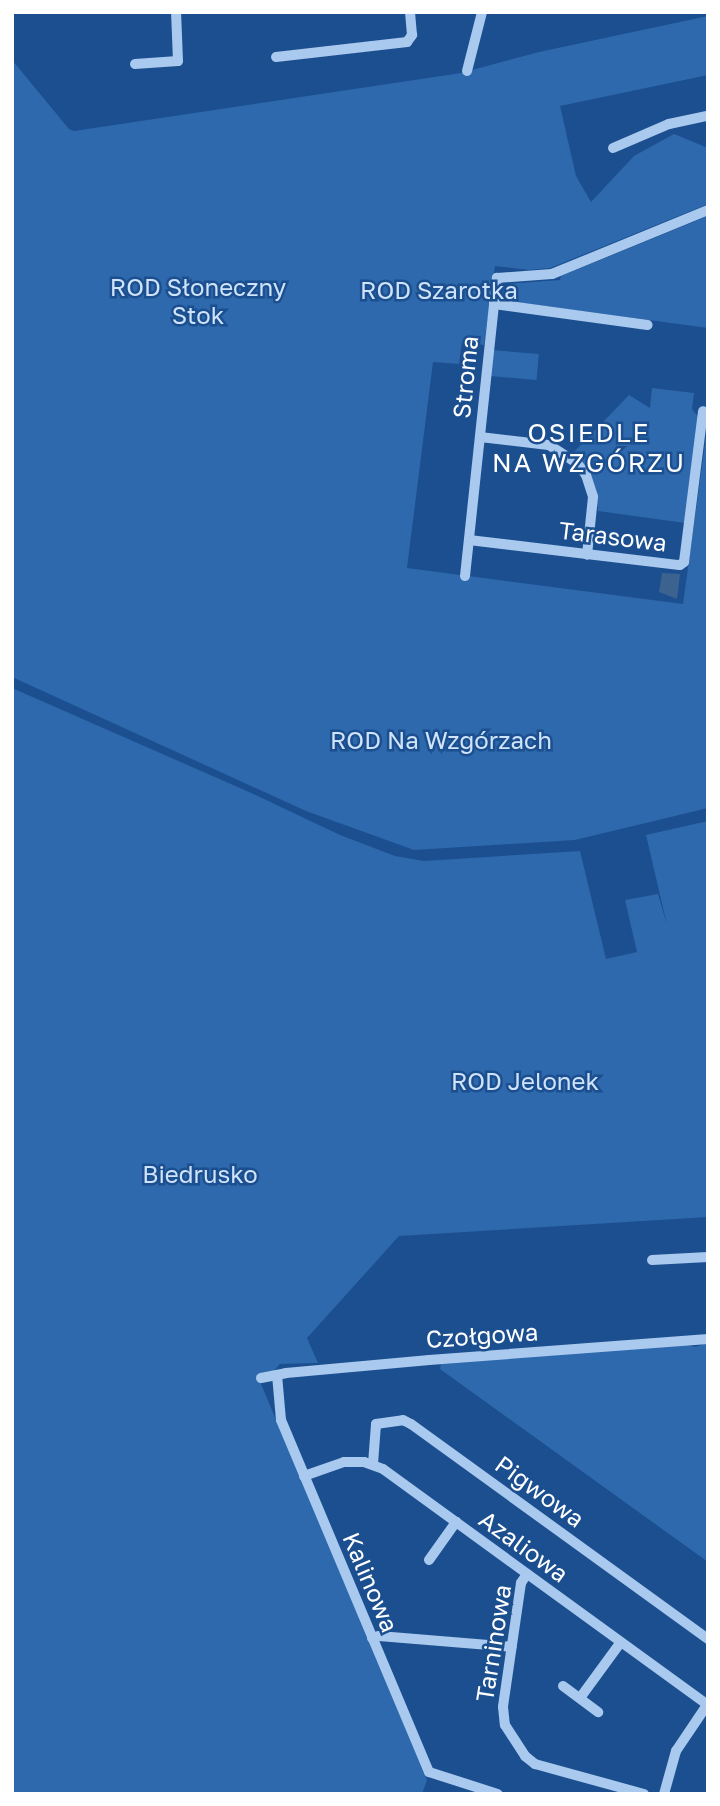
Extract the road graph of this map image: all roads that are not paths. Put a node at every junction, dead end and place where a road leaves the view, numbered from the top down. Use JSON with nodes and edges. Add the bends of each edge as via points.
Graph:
{"nodes":[{"id":1,"x":176,"y":12,"type":"edge"},
{"id":2,"x":410,"y":12,"type":"edge"},
{"id":3,"x":482,"y":12,"type":"edge"},
{"id":4,"x":276,"y":57,"type":"dead end"},
{"id":5,"x":135,"y":64,"type":"dead end"},
{"id":6,"x":467,"y":71,"type":"dead end"},
{"id":7,"x":708,"y":116,"type":"edge"},
{"id":8,"x":614,"y":148,"type":"dead end"},
{"id":9,"x":708,"y":210,"type":"edge"},
{"id":10,"x":494,"y":303,"type":"junction"},
{"id":11,"x":648,"y":325,"type":"dead end"},
{"id":12,"x":703,"y":411,"type":"dead end"},
{"id":13,"x":480,"y":437,"type":"junction"},
{"id":14,"x":469,"y":540,"type":"junction"},
{"id":15,"x":587,"y":555,"type":"junction"},
{"id":16,"x":465,"y":576,"type":"dead end"},
{"id":17,"x":708,"y":1257,"type":"edge"},
{"id":18,"x":652,"y":1261,"type":"dead end"},
{"id":19,"x":708,"y":1339,"type":"edge"},
{"id":20,"x":276,"y":1375,"type":"junction"},
{"id":21,"x":261,"y":1378,"type":"dead end"},
{"id":22,"x":373,"y":1464,"type":"junction"},
{"id":23,"x":304,"y":1476,"type":"junction"},
{"id":24,"x":456,"y":1522,"type":"junction"},
{"id":25,"x":429,"y":1560,"type":"dead end"},
{"id":26,"x":527,"y":1574,"type":"junction"},
{"id":27,"x":372,"y":1638,"type":"junction"},
{"id":28,"x":708,"y":1639,"type":"edge"},
{"id":29,"x":621,"y":1642,"type":"junction"},
{"id":30,"x":512,"y":1647,"type":"junction"},
{"id":31,"x":563,"y":1686,"type":"dead end"},
{"id":32,"x":580,"y":1698,"type":"junction"},
{"id":33,"x":707,"y":1705,"type":"edge"},
{"id":34,"x":598,"y":1712,"type":"dead end"},
{"id":35,"x":458,"y":1788,"type":"edge"},
{"id":36,"x":498,"y":1794,"type":"edge"},
{"id":37,"x":644,"y":1794,"type":"edge"},
{"id":38,"x":664,"y":1794,"type":"edge"}],
"edges":[{"from":1,"to":5,"type":"street","via":[[178,61]]},
{"from":2,"to":4,"type":"street","via":[[412,35],[407,42]]},
{"from":3,"to":6,"type":"street"},
{"from":7,"to":8,"type":"street","via":[[669,124]]},
{"from":9,"to":10,"type":"street","name":"Stroma","via":[[552,274],[497,278]]},
{"from":10,"to":11,"type":"street"},
{"from":10,"to":13,"type":"street","name":"Stroma"},
{"from":12,"to":15,"type":"street","name":"Tarasowa","via":[[684,562]]},
{"from":13,"to":14,"type":"street","name":"Stroma"},
{"from":13,"to":15,"type":"street","via":[[549,445],[577,463],[593,497]]},
{"from":14,"to":15,"type":"street","name":"Tarasowa"},
{"from":14,"to":16,"type":"street","name":"Stroma"},
{"from":17,"to":18,"type":"street"},
{"from":19,"to":20,"type":"street","name":"Czołgowa"},
{"from":20,"to":21,"type":"street","name":"Czołgowa"},
{"from":20,"to":23,"type":"street","name":"Kalinowa","via":[[281,1420]]},
{"from":22,"to":23,"type":"street","via":[[335,1463]]},
{"from":22,"to":24,"type":"street","name":"Azaliowa"},
{"from":22,"to":28,"type":"street","name":"Pigwowa","via":[[376,1424],[403,1420],[411,1424]]},
{"from":23,"to":27,"type":"street","name":"Kalinowa"},
{"from":24,"to":25,"type":"street"},
{"from":24,"to":26,"type":"street","name":"Azaliowa"},
{"from":26,"to":29,"type":"street","name":"Azaliowa"},
{"from":26,"to":30,"type":"street","name":"Tarninowa","via":[[521,1583]]},
{"from":27,"to":30,"type":"street"},
{"from":27,"to":35,"type":"street","name":"Kalinowa","via":[[429,1772]]},
{"from":29,"to":32,"type":"street"},
{"from":29,"to":33,"type":"street","name":"Azaliowa"},
{"from":30,"to":37,"type":"street","name":"Tarninowa","via":[[502,1717],[525,1756],[543,1767]]},
{"from":31,"to":32,"type":"street"},
{"from":32,"to":34,"type":"street"},
{"from":33,"to":38,"type":"street","via":[[676,1751]]},
{"from":35,"to":36,"type":"street","name":"Kalinowa"}]}
